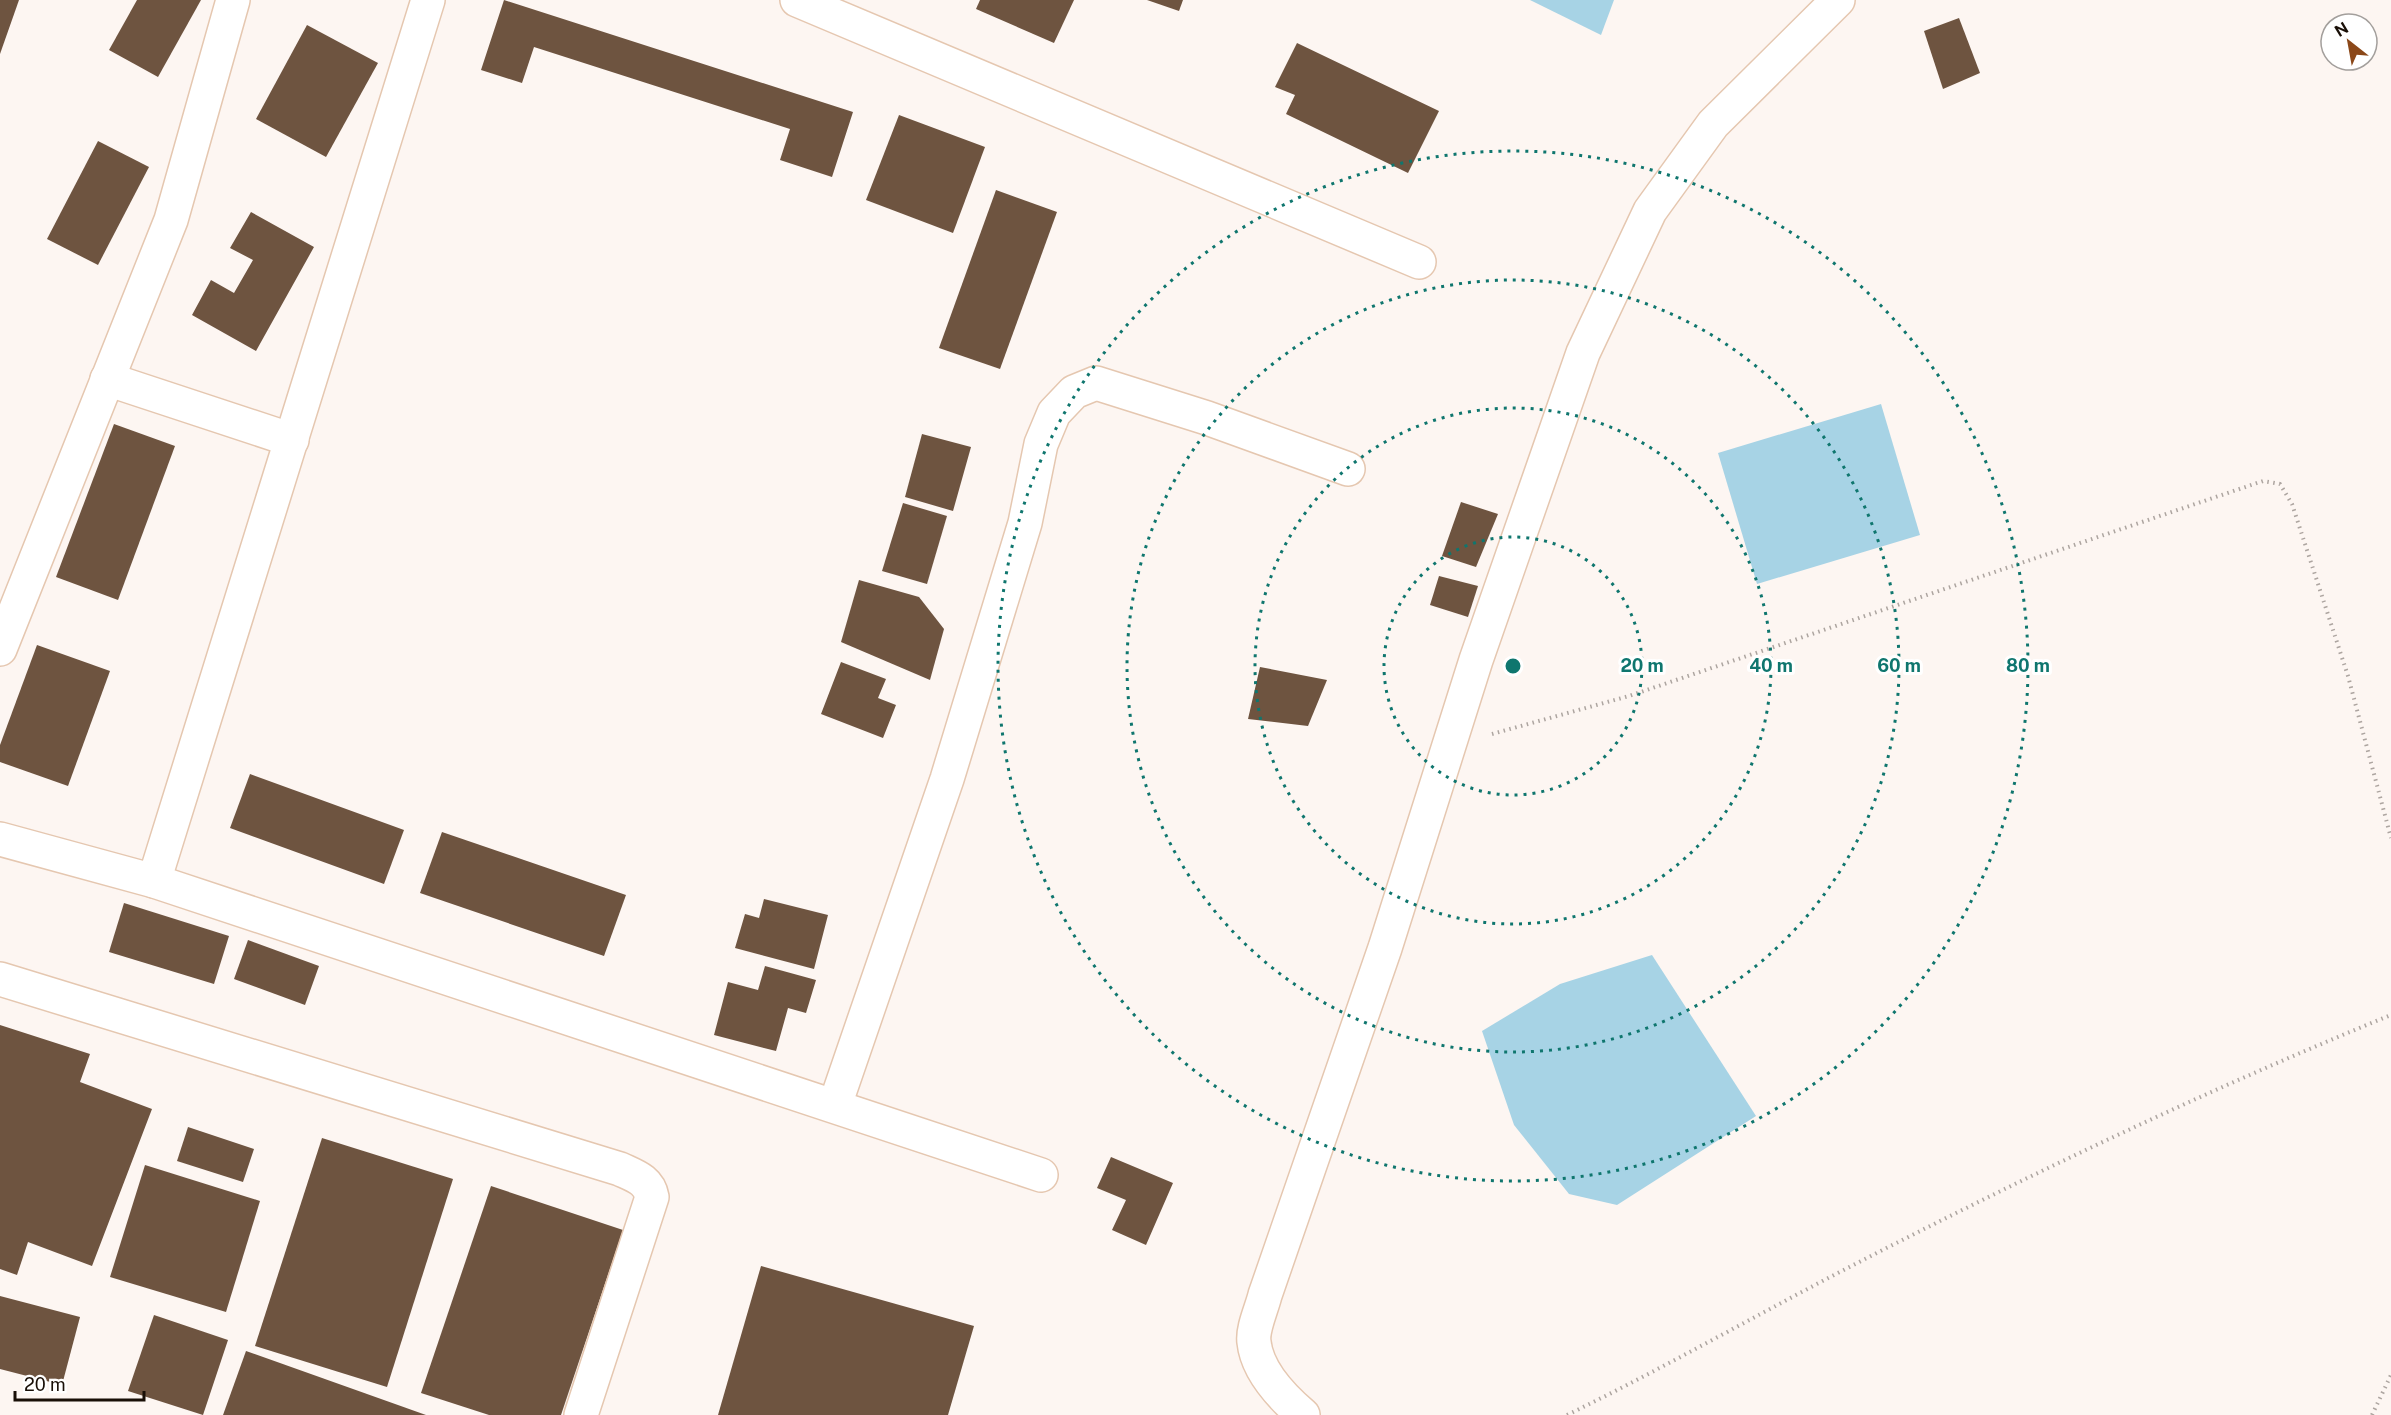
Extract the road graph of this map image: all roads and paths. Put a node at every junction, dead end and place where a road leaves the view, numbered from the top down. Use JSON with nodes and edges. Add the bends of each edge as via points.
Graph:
{"nodes":[{"id":1,"x":233,"y":0,"type":"edge"},
{"id":2,"x":428,"y":0,"type":"edge"},
{"id":3,"x":796,"y":0,"type":"edge"},
{"id":4,"x":1838,"y":0,"type":"edge"},
{"id":5,"x":1419,"y":262,"type":"dead end"},
{"id":6,"x":107,"y":379,"type":"junction"},
{"id":7,"x":291,"y":440,"type":"junction"},
{"id":8,"x":1348,"y":470,"type":"dead end"},
{"id":9,"x":0,"y":649,"type":"edge"},
{"id":10,"x":1448,"y":746,"type":"junction"},
{"id":11,"x":2391,"y":838,"type":"edge"},
{"id":12,"x":0,"y":839,"type":"edge"},
{"id":13,"x":154,"y":881,"type":"junction"},
{"id":14,"x":0,"y":979,"type":"edge"},
{"id":15,"x":2391,"y":1015,"type":"edge"},
{"id":16,"x":835,"y":1105,"type":"junction"},
{"id":17,"x":1041,"y":1175,"type":"dead end"},
{"id":18,"x":2391,"y":1375,"type":"edge"},
{"id":19,"x":581,"y":1415,"type":"edge"},
{"id":20,"x":1304,"y":1415,"type":"edge"},
{"id":21,"x":1567,"y":1415,"type":"edge"},
{"id":22,"x":2372,"y":1415,"type":"edge"}],
"edges":[{"from":1,"to":6,"type":"street","via":[[171,220]]},
{"from":2,"to":7,"type":"street"},
{"from":3,"to":5,"type":"street"},
{"from":4,"to":10,"type":"street","via":[[1713,124],[1650,211],[1582,353]]},
{"from":6,"to":7,"type":"street"},
{"from":6,"to":9,"type":"street"},
{"from":7,"to":13,"type":"street"},
{"from":8,"to":16,"type":"street","via":[[1096,382],[1074,392],[1054,413],[1041,444],[1025,523],[947,779]]},
{"from":10,"to":11,"type":"path","via":[[1629,696],[2263,481],[2280,484],[2292,504],[2348,676]]},
{"from":10,"to":20,"type":"street","via":[[1385,948],[1253,1340],[1263,1369],[1287,1401]]},
{"from":12,"to":13,"type":"street"},
{"from":13,"to":16,"type":"street"},
{"from":14,"to":19,"type":"street","via":[[641,1179],[652,1197]]},
{"from":15,"to":21,"type":"path","via":[[2287,1058],[2031,1176]]},
{"from":16,"to":17,"type":"street"},
{"from":18,"to":22,"type":"path"}]}
